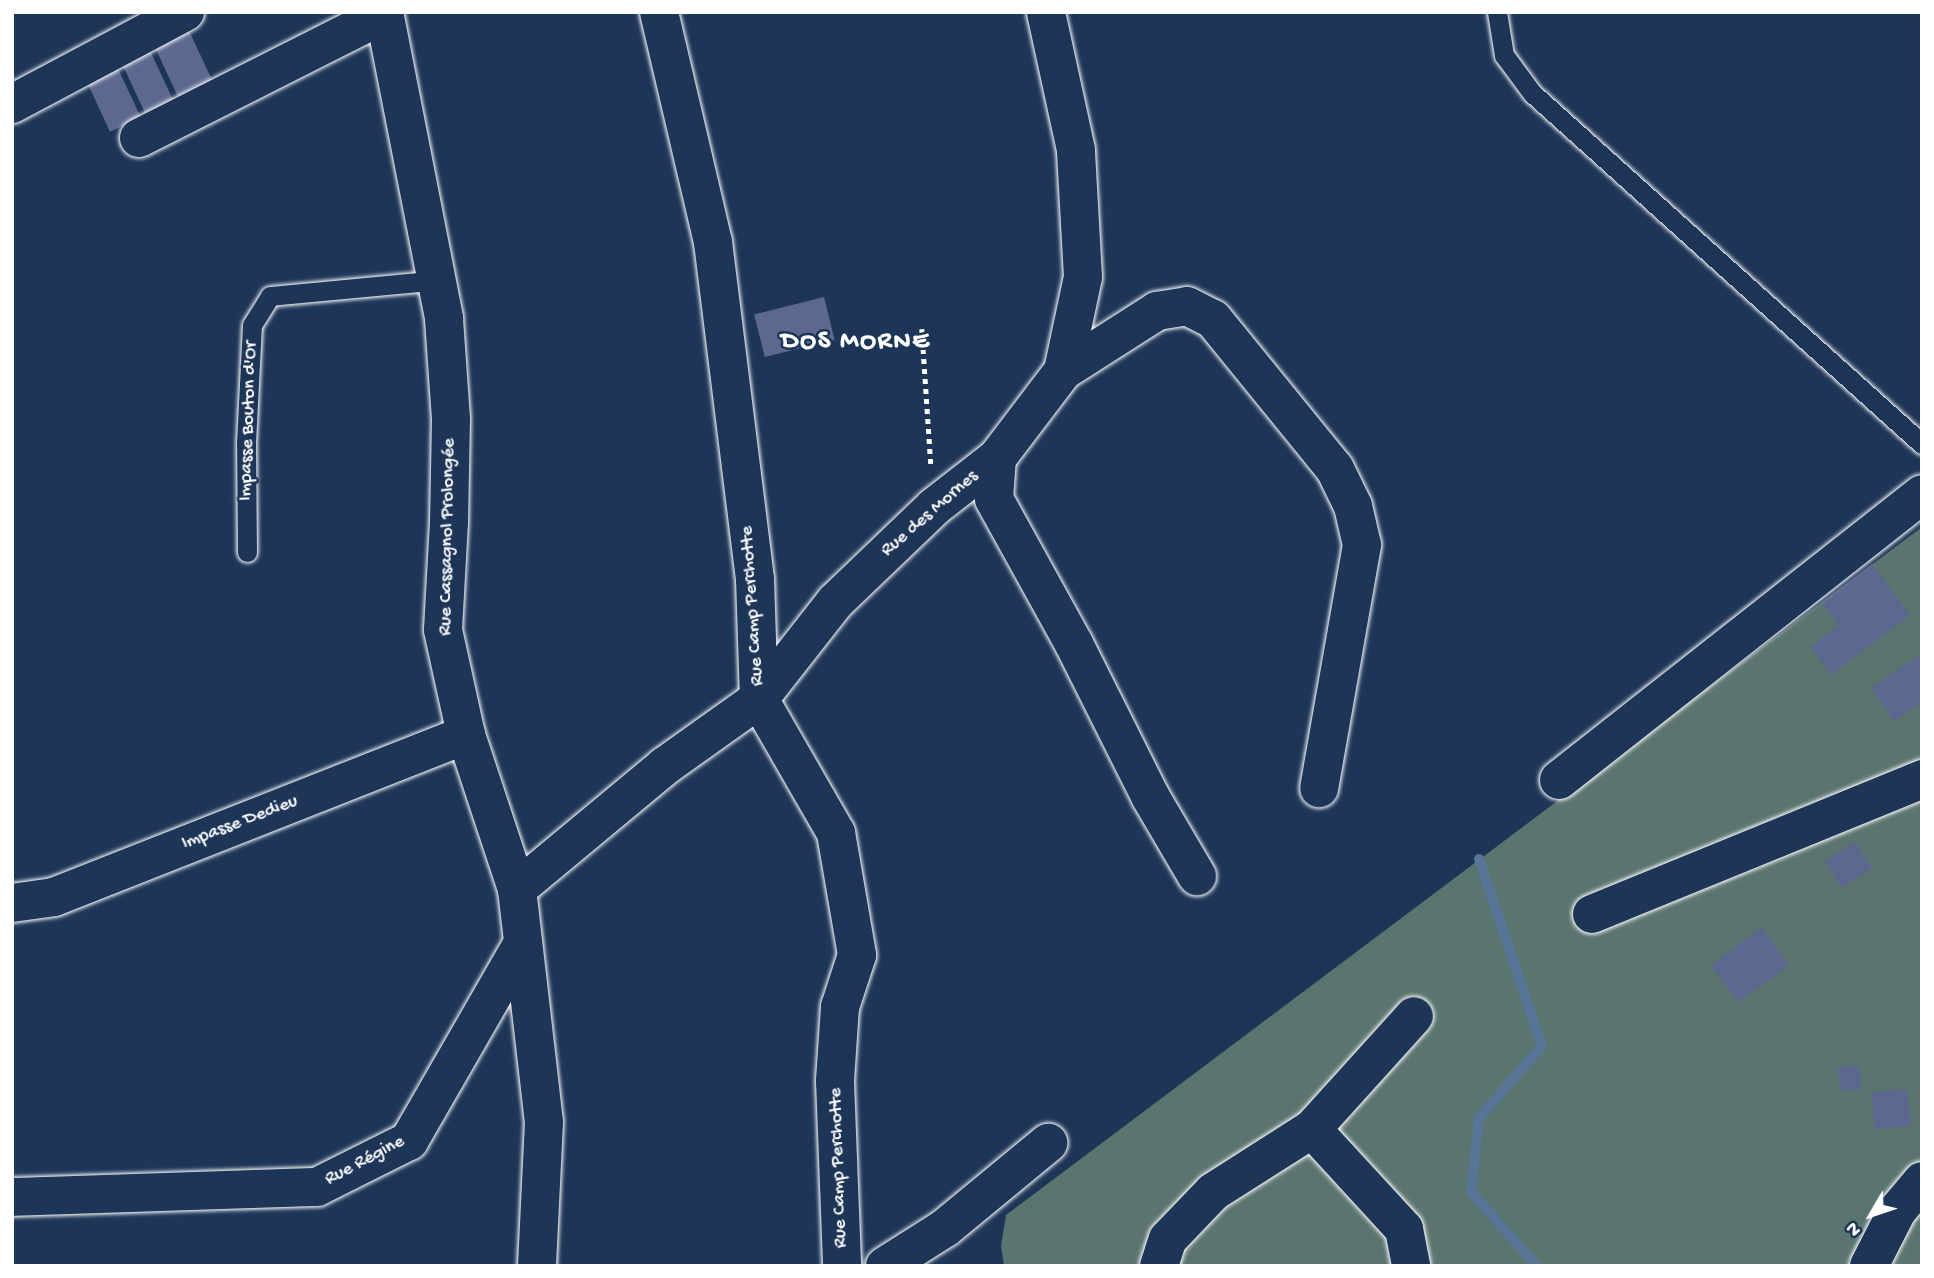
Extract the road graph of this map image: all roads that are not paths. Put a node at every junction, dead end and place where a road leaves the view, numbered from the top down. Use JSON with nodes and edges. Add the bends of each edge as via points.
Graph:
{"nodes":[{"id":1,"x":185,"y":12,"type":"edge"},
{"id":2,"x":659,"y":12,"type":"edge"},
{"id":3,"x":1046,"y":12,"type":"edge"},
{"id":4,"x":1497,"y":12,"type":"edge"},
{"id":5,"x":384,"y":13,"type":"edge"},
{"id":6,"x":12,"y":104,"type":"edge"},
{"id":7,"x":139,"y":138,"type":"dead end"},
{"id":8,"x":438,"y":280,"type":"junction"},
{"id":9,"x":1063,"y":372,"type":"junction"},
{"id":10,"x":1922,"y":444,"type":"edge"},
{"id":11,"x":997,"y":458,"type":"junction"},
{"id":12,"x":1922,"y":494,"type":"edge"},
{"id":13,"x":247,"y":552,"type":"dead end"},
{"id":14,"x":759,"y":699,"type":"junction"},
{"id":15,"x":466,"y":735,"type":"junction"},
{"id":16,"x":1922,"y":779,"type":"edge"},
{"id":17,"x":1559,"y":780,"type":"dead end"},
{"id":18,"x":1319,"y":788,"type":"dead end"},
{"id":19,"x":1197,"y":876,"type":"dead end"},
{"id":20,"x":517,"y":889,"type":"junction"},
{"id":21,"x":12,"y":904,"type":"edge"},
{"id":22,"x":1592,"y":914,"type":"dead end"},
{"id":23,"x":523,"y":943,"type":"junction"},
{"id":24,"x":1414,"y":1016,"type":"dead end"},
{"id":25,"x":1312,"y":1129,"type":"junction"},
{"id":26,"x":1048,"y":1143,"type":"dead end"},
{"id":27,"x":1922,"y":1181,"type":"edge"},
{"id":28,"x":12,"y":1197,"type":"edge"},
{"id":29,"x":537,"y":1266,"type":"edge"},
{"id":30,"x":842,"y":1266,"type":"edge"},
{"id":31,"x":885,"y":1266,"type":"edge"},
{"id":32,"x":1159,"y":1266,"type":"edge"},
{"id":33,"x":1411,"y":1266,"type":"edge"},
{"id":34,"x":1869,"y":1266,"type":"edge"}],
"edges":[{"from":1,"to":6,"type":"street"},
{"from":2,"to":14,"type":"street","name":"Rue Camp Perchotte","via":[[713,242],[755,579]]},
{"from":3,"to":9,"type":"street","name":"Rue des Mornes","via":[[1076,150],[1083,277]]},
{"from":4,"to":10,"type":"lane","via":[[1504,55],[1532,93]]},
{"from":5,"to":7,"type":"street"},
{"from":5,"to":8,"type":"street","name":"Rue Cassagnol Prolongée"},
{"from":8,"to":13,"type":"lane","name":"Impasse Bouton d'Or","via":[[270,296],[253,324],[246,443]]},
{"from":8,"to":15,"type":"street","name":"Rue Cassagnol Prolongée","via":[[451,419],[443,630]]},
{"from":9,"to":11,"type":"street","name":"Rue des Mornes"},
{"from":9,"to":18,"type":"street","via":[[1157,311],[1187,306],[1213,319],[1335,469],[1353,506],[1362,545]]},
{"from":11,"to":14,"type":"street","name":"Rue des Mornes","via":[[934,507],[835,602]]},
{"from":11,"to":19,"type":"street","via":[[993,499]]},
{"from":12,"to":17,"type":"street"},
{"from":14,"to":20,"type":"street","name":"Rue des Mornes","via":[[665,766]]},
{"from":14,"to":30,"type":"street","name":"Rue Camp Perchotte","via":[[836,833],[857,955],[840,1007],[835,1081]]},
{"from":15,"to":20,"type":"street","name":"Rue Cassagnol Prolongée"},
{"from":15,"to":21,"type":"street","name":"Impasse Dedieu","via":[[54,897]]},
{"from":16,"to":22,"type":"street"},
{"from":20,"to":23,"type":"street","name":"Rue Cassagnol Prolongée"},
{"from":23,"to":28,"type":"street","name":"Rue Régine","via":[[410,1141],[317,1187]]},
{"from":23,"to":29,"type":"street","name":"Rue Cassagnol Prolongée","via":[[544,1122]]},
{"from":24,"to":25,"type":"street"},
{"from":25,"to":32,"type":"street","via":[[1213,1192],[1168,1238]]},
{"from":25,"to":33,"type":"street","via":[[1405,1229]]},
{"from":26,"to":31,"type":"street","via":[[945,1228]]},
{"from":27,"to":34,"type":"street","via":[[1897,1211]]}]}
